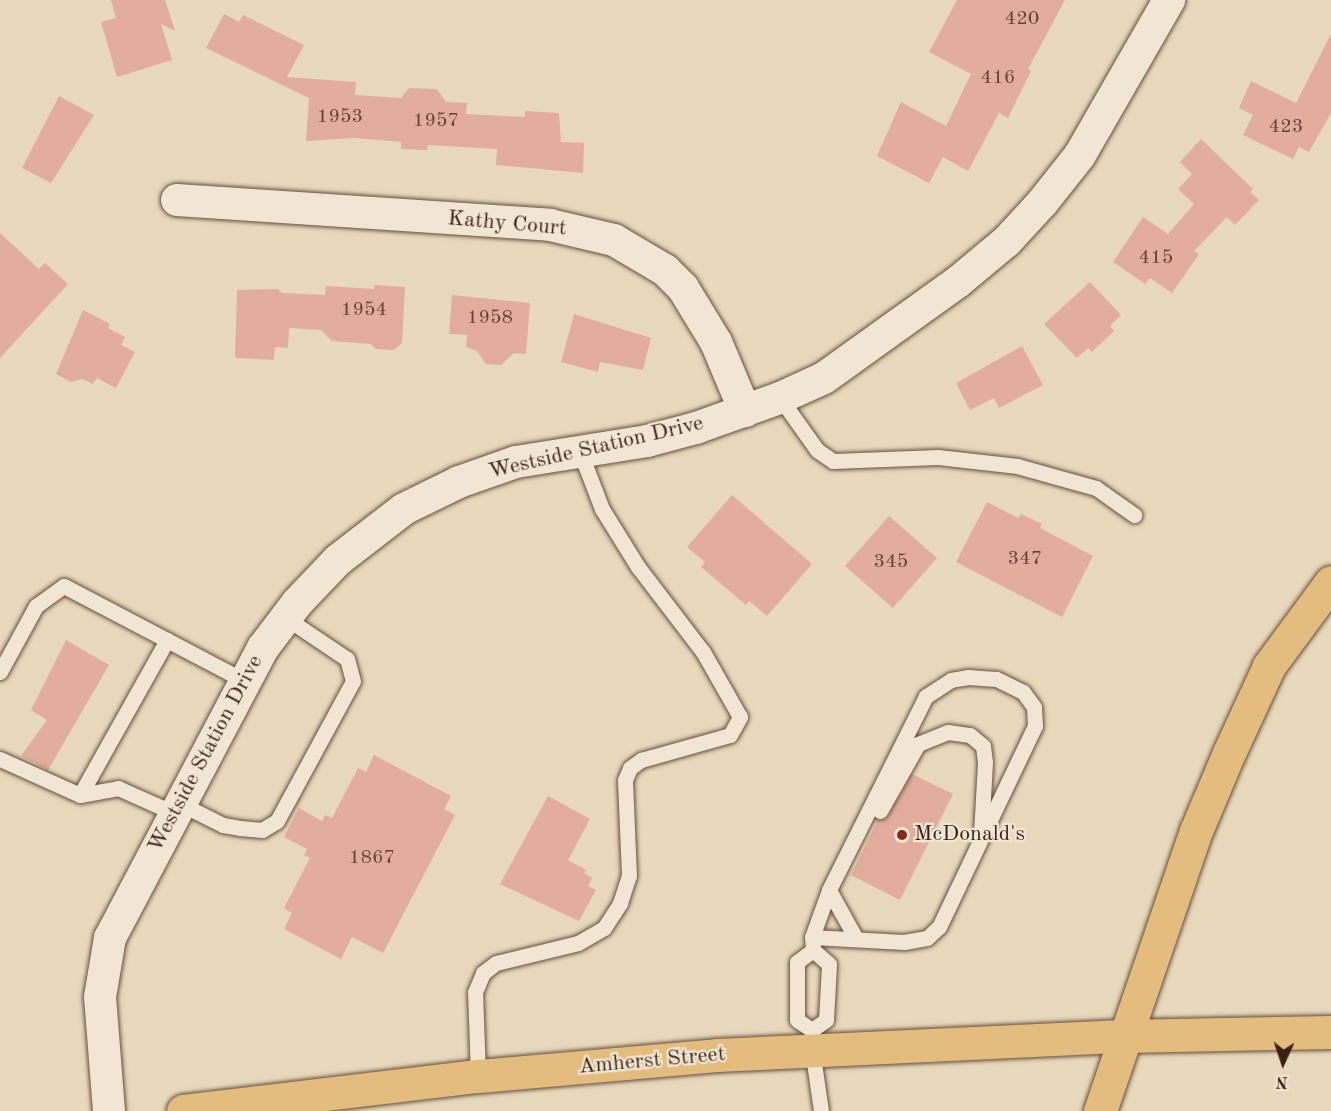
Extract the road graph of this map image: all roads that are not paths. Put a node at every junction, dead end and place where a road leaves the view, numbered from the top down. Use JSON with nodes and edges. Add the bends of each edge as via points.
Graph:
{"nodes":[{"id":1,"x":1169,"y":0,"type":"edge"},
{"id":2,"x":177,"y":200,"type":"dead end"},
{"id":3,"x":780,"y":398,"type":"junction"},
{"id":4,"x":745,"y":411,"type":"junction"},
{"id":5,"x":579,"y":449,"type":"junction"},
{"id":6,"x":1134,"y":515,"type":"dead end"},
{"id":7,"x":1331,"y":582,"type":"edge"},
{"id":8,"x":286,"y":618,"type":"junction"},
{"id":9,"x":167,"y":640,"type":"junction"},
{"id":10,"x":0,"y":672,"type":"edge"},
{"id":11,"x":245,"y":681,"type":"junction"},
{"id":12,"x":0,"y":759,"type":"edge"},
{"id":13,"x":80,"y":795,"type":"junction"},
{"id":14,"x":176,"y":808,"type":"junction"},
{"id":15,"x":979,"y":845,"type":"junction"},
{"id":16,"x":837,"y":876,"type":"junction"},
{"id":17,"x":829,"y":891,"type":"junction"},
{"id":18,"x":855,"y":937,"type":"junction"},
{"id":19,"x":812,"y":944,"type":"junction"},
{"id":20,"x":1331,"y":1032,"type":"edge"},
{"id":21,"x":1124,"y":1036,"type":"junction"},
{"id":22,"x":812,"y":1040,"type":"junction"},
{"id":23,"x":478,"y":1076,"type":"junction"},
{"id":24,"x":109,"y":1111,"type":"edge"},
{"id":25,"x":183,"y":1111,"type":"edge"},
{"id":26,"x":821,"y":1111,"type":"edge"},
{"id":27,"x":1100,"y":1111,"type":"edge"}],
"edges":[{"from":1,"to":3,"type":"street","name":"Westside Station Drive","via":[[1080,155],[1007,241],[959,282],[824,378]]},
{"from":2,"to":4,"type":"street","name":"Kathy Court","via":[[550,225],[614,240],[665,270],[683,288],[716,342]]},
{"from":3,"to":4,"type":"street","name":"Westside Station Drive"},
{"from":3,"to":6,"type":"lane","via":[[817,450],[833,461],[938,457],[1017,466],[1096,488]]},
{"from":4,"to":5,"type":"street","name":"Westside Station Drive","via":[[647,441]]},
{"from":5,"to":8,"type":"street","name":"Westside Station Drive","via":[[516,462],[459,482],[404,509],[338,560]]},
{"from":5,"to":23,"type":"lane","via":[[602,509],[638,567],[703,652],[740,717],[730,735],[641,759],[630,768],[625,780],[629,876],[620,903],[604,928],[578,943],[496,963],[483,973],[475,992]]},
{"from":7,"to":21,"type":"main road","via":[[1269,666],[1229,753],[1196,831]]},
{"from":8,"to":11,"type":"street","name":"Westside Station Drive"},
{"from":8,"to":14,"type":"lane","via":[[347,659],[352,681],[277,822],[262,830],[240,828]]},
{"from":9,"to":10,"type":"lane","via":[[64,586],[36,606]]},
{"from":9,"to":11,"type":"lane"},
{"from":9,"to":13,"type":"lane"},
{"from":11,"to":14,"type":"street","name":"Westside Station Drive"},
{"from":12,"to":13,"type":"lane"},
{"from":13,"to":14,"type":"lane","via":[[118,788]]},
{"from":14,"to":24,"type":"street","name":"Westside Station Drive","via":[[110,938],[100,997]]},
{"from":15,"to":16,"type":"lane","via":[[986,784],[983,746],[970,735],[948,732],[930,736],[913,751],[853,865]]},
{"from":15,"to":16,"type":"lane","via":[[1035,726],[1034,707],[1023,692],[996,679],[968,677],[951,680],[926,696]]},
{"from":15,"to":18,"type":"lane","via":[[939,927],[927,938],[904,942]]},
{"from":16,"to":17,"type":"lane"},
{"from":17,"to":18,"type":"lane"},
{"from":17,"to":19,"type":"lane"},
{"from":18,"to":19,"type":"lane"},
{"from":19,"to":22,"type":"lane","via":[[797,962],[797,1020]]},
{"from":19,"to":22,"type":"lane","via":[[829,964],[829,975],[826,1020]]},
{"from":20,"to":21,"type":"main road","name":"Amherst Street"},
{"from":21,"to":22,"type":"main road","name":"Amherst Street"},
{"from":21,"to":27,"type":"main road"},
{"from":22,"to":23,"type":"main road","name":"Amherst Street"},
{"from":22,"to":26,"type":"lane"},
{"from":23,"to":25,"type":"main road","name":"Amherst Street"}]}
